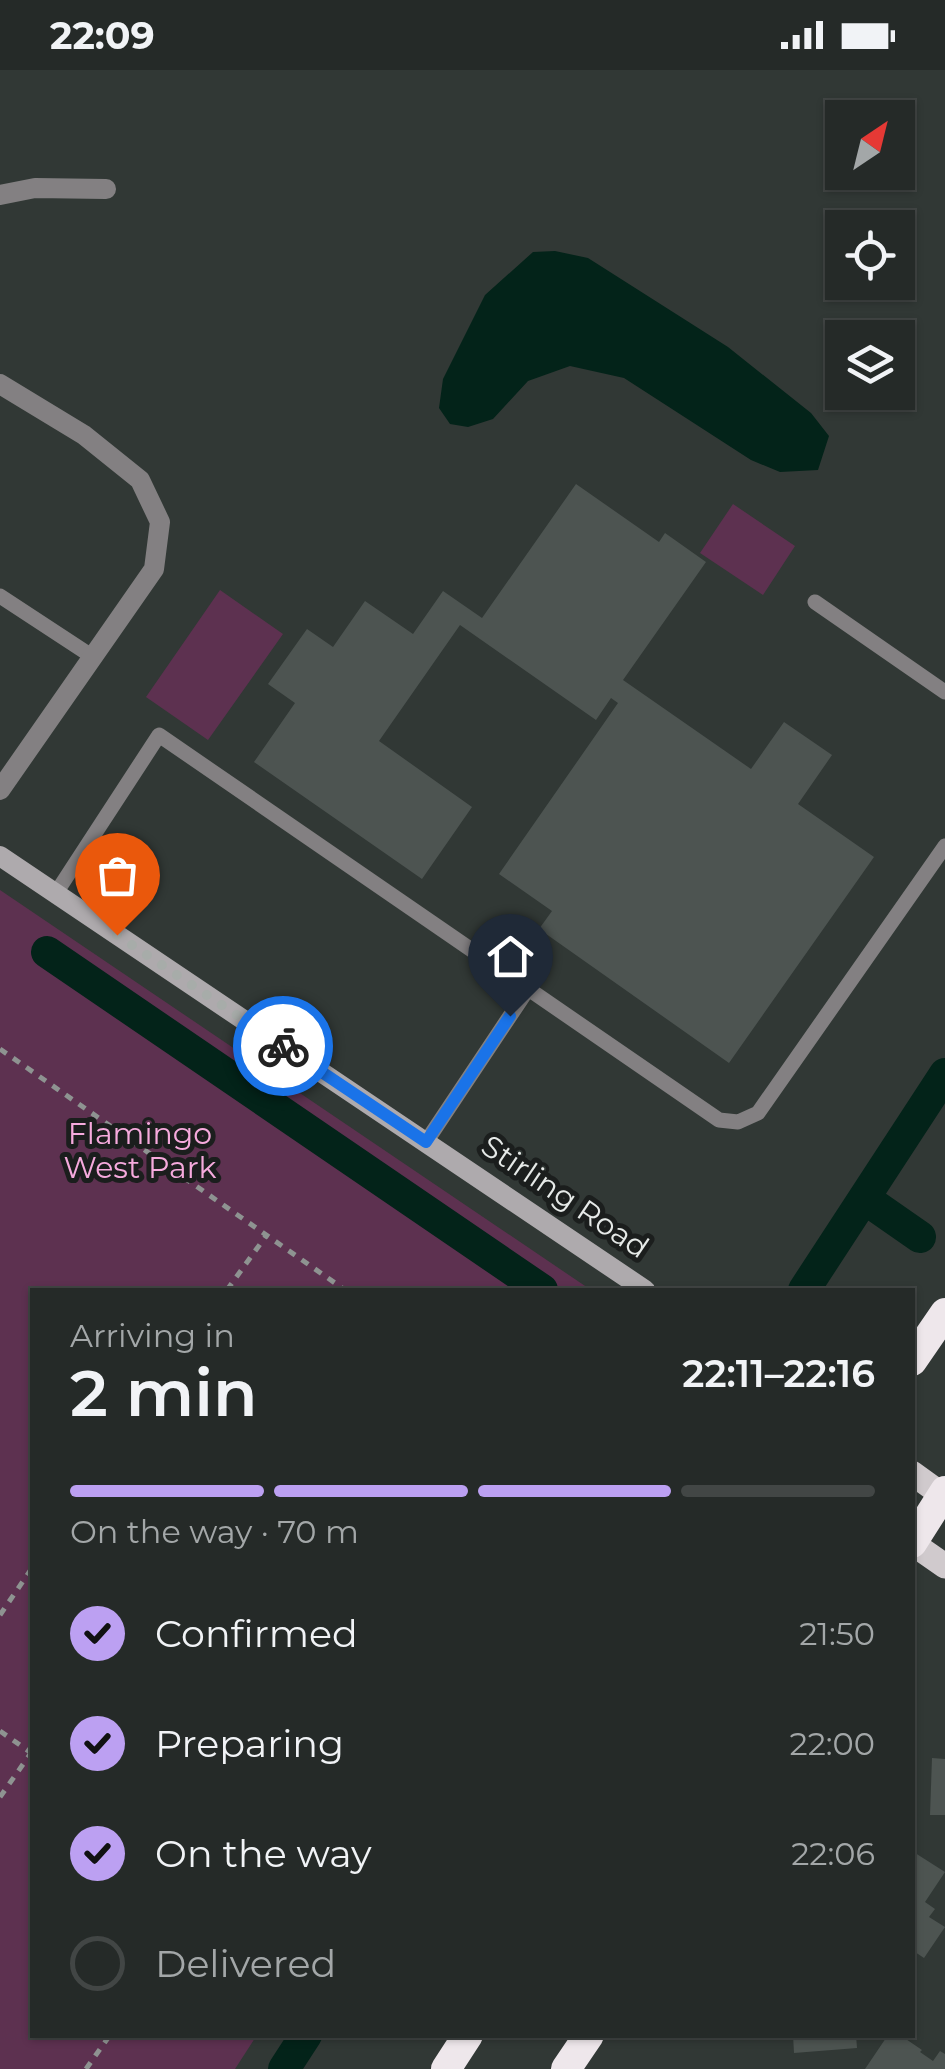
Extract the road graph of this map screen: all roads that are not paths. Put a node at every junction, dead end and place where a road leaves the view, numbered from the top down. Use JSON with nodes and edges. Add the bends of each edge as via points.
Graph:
{"nodes":[{"id":1,"x":106,"y":189,"type":"dead end"},
{"id":2,"x":0,"y":194,"type":"edge"},
{"id":3,"x":0,"y":384,"type":"edge"},
{"id":4,"x":0,"y":596,"type":"edge"},
{"id":5,"x":815,"y":602,"type":"dead end"},
{"id":6,"x":93,"y":657,"type":"junction"},
{"id":7,"x":945,"y":692,"type":"edge"},
{"id":8,"x":0,"y":790,"type":"edge"},
{"id":9,"x":945,"y":846,"type":"edge"},
{"id":10,"x":0,"y":856,"type":"edge"},
{"id":11,"x":56,"y":894,"type":"junction"},
{"id":12,"x":528,"y":989,"type":"junction"},
{"id":13,"x":426,"y":1142,"type":"junction"},
{"id":14,"x":643,"y":1288,"type":"edge"},
{"id":15,"x":945,"y":1313,"type":"edge"},
{"id":16,"x":915,"y":1358,"type":"edge"},
{"id":17,"x":915,"y":1475,"type":"edge"},
{"id":18,"x":944,"y":1494,"type":"edge"},
{"id":19,"x":915,"y":1538,"type":"edge"},
{"id":20,"x":915,"y":1545,"type":"edge"},
{"id":21,"x":945,"y":1566,"type":"edge"},
{"id":22,"x":466,"y":2038,"type":"edge"},
{"id":23,"x":587,"y":2038,"type":"edge"},
{"id":24,"x":446,"y":2069,"type":"edge"},
{"id":25,"x":566,"y":2069,"type":"edge"}],
"edges":[{"from":1,"to":2,"type":"street"},
{"from":3,"to":6,"type":"street","via":[[84,435],[140,480],[160,522],[154,569]]},
{"from":4,"to":6,"type":"lane"},
{"from":5,"to":7,"type":"lane"},
{"from":6,"to":8,"type":"street"},
{"from":9,"to":12,"type":"lane","via":[[758,1112],[738,1122],[719,1120]]},
{"from":10,"to":11,"type":"street","name":"Stirling Road"},
{"from":11,"to":12,"type":"lane","via":[[158,735]]},
{"from":11,"to":13,"type":"street","name":"Stirling Road"},
{"from":12,"to":13,"type":"lane"},
{"from":13,"to":14,"type":"street","name":"Stirling Road"},
{"from":15,"to":16,"type":"highway"},
{"from":17,"to":18,"type":"main road"},
{"from":18,"to":19,"type":"highway"},
{"from":20,"to":21,"type":"main road"},
{"from":22,"to":24,"type":"highway"},
{"from":23,"to":25,"type":"highway"}]}
